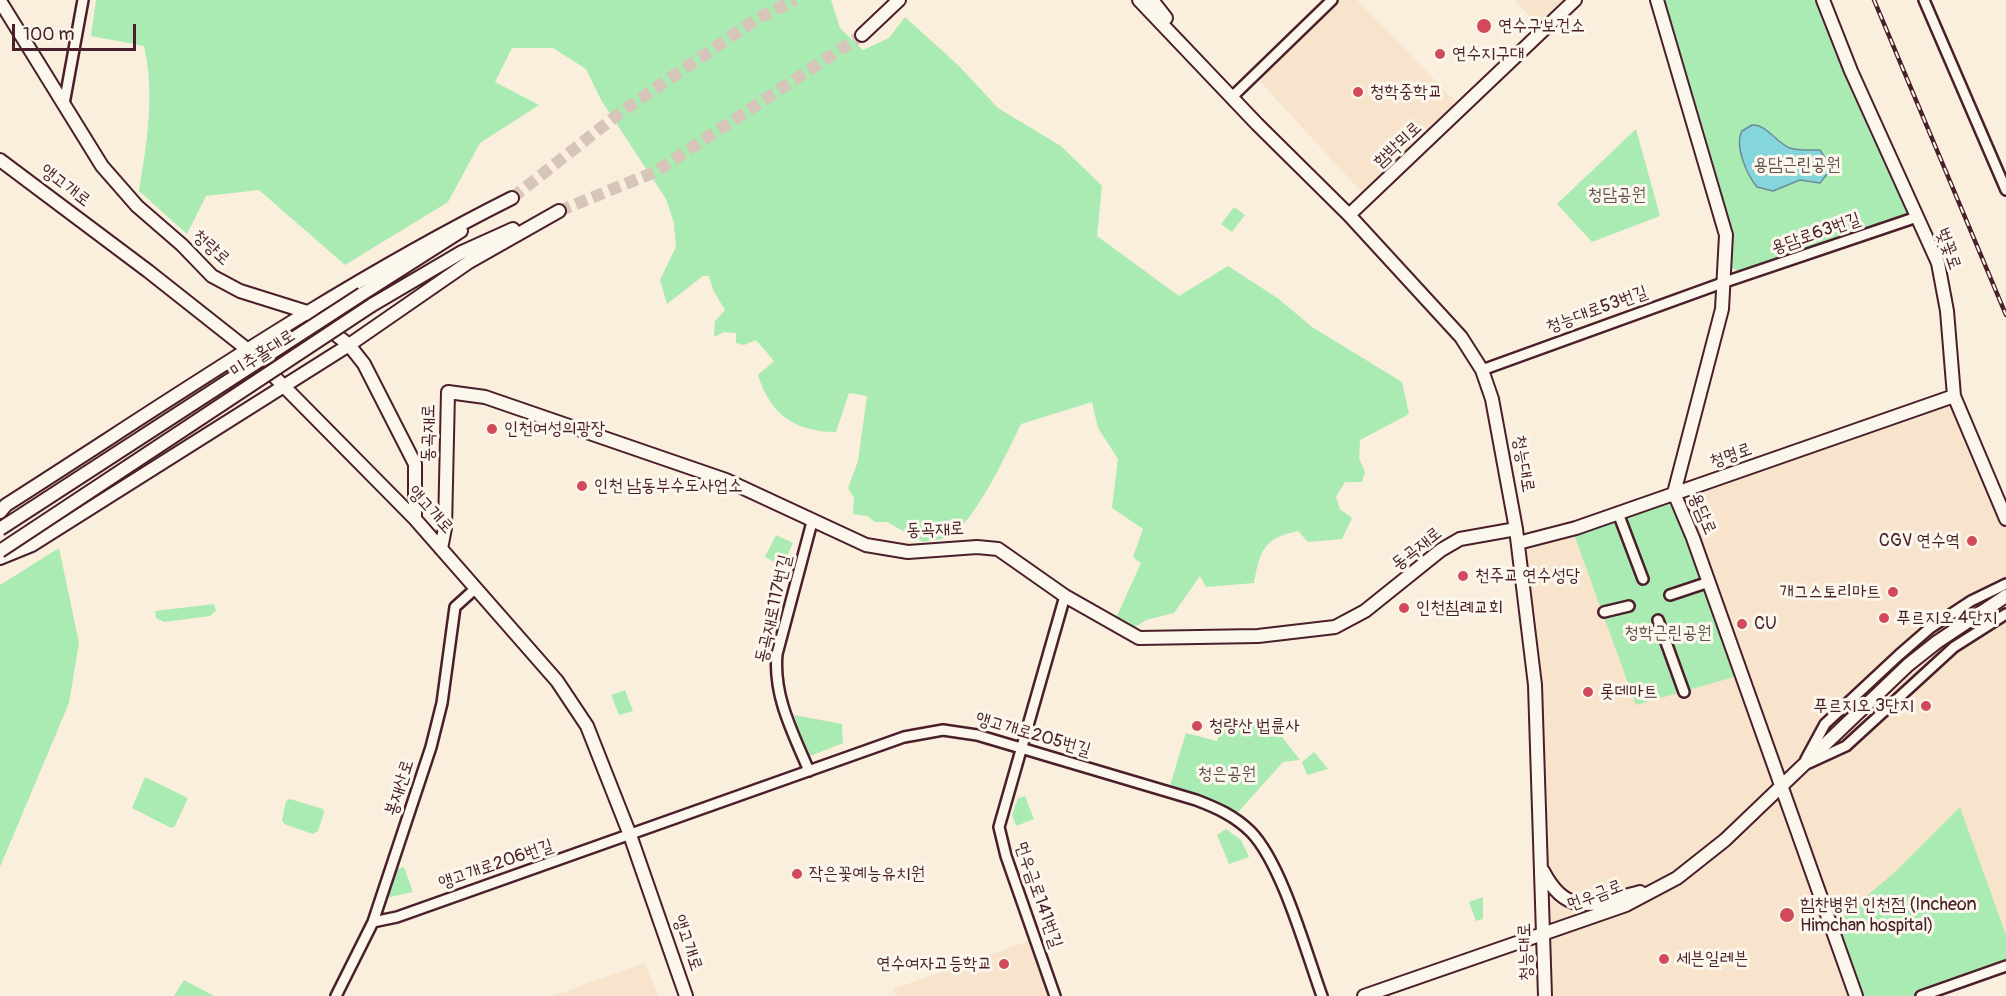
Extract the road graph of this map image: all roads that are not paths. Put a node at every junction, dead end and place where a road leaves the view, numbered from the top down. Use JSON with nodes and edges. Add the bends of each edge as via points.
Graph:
{"nodes":[{"id":1,"x":0,"y":0,"type":"edge"},
{"id":2,"x":83,"y":0,"type":"edge"},
{"id":3,"x":905,"y":0,"type":"edge"},
{"id":4,"x":1128,"y":0,"type":"edge"},
{"id":5,"x":1139,"y":0,"type":"edge"},
{"id":6,"x":1152,"y":0,"type":"edge"},
{"id":7,"x":1161,"y":0,"type":"edge"},
{"id":8,"x":1332,"y":0,"type":"edge"},
{"id":9,"x":1575,"y":0,"type":"edge"},
{"id":10,"x":1657,"y":0,"type":"edge"},
{"id":11,"x":1823,"y":0,"type":"edge"},
{"id":12,"x":1924,"y":0,"type":"edge"},
{"id":13,"x":896,"y":3,"type":"edge"},
{"id":14,"x":862,"y":35,"type":"tunnel mouth"},
{"id":15,"x":1192,"y":53,"type":"junction"},
{"id":16,"x":1232,"y":97,"type":"junction"},
{"id":17,"x":64,"y":104,"type":"junction"},
{"id":18,"x":0,"y":160,"type":"edge"},
{"id":19,"x":2002,"y":173,"type":"edge"},
{"id":20,"x":2006,"y":190,"type":"edge"},
{"id":21,"x":1349,"y":215,"type":"junction"},
{"id":22,"x":1917,"y":217,"type":"junction"},
{"id":23,"x":1725,"y":282,"type":"junction"},
{"id":24,"x":307,"y":312,"type":"junction"},
{"id":25,"x":349,"y":345,"type":"junction"},
{"id":26,"x":248,"y":350,"type":"junction"},
{"id":27,"x":1482,"y":370,"type":"junction"},
{"id":28,"x":283,"y":386,"type":"junction"},
{"id":29,"x":1954,"y":396,"type":"junction"},
{"id":30,"x":1674,"y":492,"type":"junction"},
{"id":31,"x":0,"y":512,"type":"edge"},
{"id":32,"x":1618,"y":513,"type":"junction"},
{"id":33,"x":415,"y":519,"type":"junction"},
{"id":34,"x":2006,"y":519,"type":"edge"},
{"id":35,"x":812,"y":522,"type":"junction"},
{"id":36,"x":0,"y":529,"type":"edge"},
{"id":37,"x":1516,"y":529,"type":"junction"},
{"id":38,"x":1518,"y":543,"type":"junction"},
{"id":39,"x":441,"y":549,"type":"junction"},
{"id":40,"x":0,"y":551,"type":"edge"},
{"id":41,"x":0,"y":558,"type":"edge"},
{"id":42,"x":1643,"y":579,"type":"dead end"},
{"id":43,"x":1709,"y":582,"type":"junction"},
{"id":44,"x":2006,"y":584,"type":"edge"},
{"id":45,"x":476,"y":588,"type":"junction"},
{"id":46,"x":1670,"y":595,"type":"dead end"},
{"id":47,"x":1065,"y":596,"type":"junction"},
{"id":48,"x":2006,"y":596,"type":"edge"},
{"id":49,"x":1629,"y":606,"type":"dead end"},
{"id":50,"x":1604,"y":612,"type":"dead end"},
{"id":51,"x":2006,"y":614,"type":"edge"},
{"id":52,"x":1658,"y":620,"type":"dead end"},
{"id":53,"x":1684,"y":692,"type":"dead end"},
{"id":54,"x":1021,"y":748,"type":"junction"},
{"id":55,"x":1801,"y":767,"type":"junction"},
{"id":56,"x":809,"y":771,"type":"junction"},
{"id":57,"x":1782,"y":786,"type":"junction"},
{"id":58,"x":630,"y":835,"type":"junction"},
{"id":59,"x":1541,"y":868,"type":"junction"},
{"id":60,"x":1659,"y":888,"type":"junction"},
{"id":61,"x":373,"y":922,"type":"junction"},
{"id":62,"x":1544,"y":933,"type":"junction"},
{"id":63,"x":2006,"y":966,"type":"edge"},
{"id":64,"x":336,"y":996,"type":"edge"},
{"id":65,"x":686,"y":996,"type":"edge"},
{"id":66,"x":1055,"y":996,"type":"edge"},
{"id":67,"x":1322,"y":996,"type":"edge"},
{"id":68,"x":1364,"y":996,"type":"edge"},
{"id":69,"x":1545,"y":996,"type":"edge"},
{"id":70,"x":1856,"y":996,"type":"edge"},
{"id":71,"x":1921,"y":996,"type":"edge"}],
"edges":[{"from":1,"to":17,"type":"street","name":"청량로"},
{"from":2,"to":17,"type":"street"},
{"from":3,"to":13,"type":"street"},
{"from":4,"to":15,"type":"street"},
{"from":5,"to":15,"type":"street"},
{"from":6,"to":15,"type":"street"},
{"from":7,"to":15,"type":"street"},
{"from":8,"to":16,"type":"street"},
{"from":9,"to":21,"type":"street","name":"함박뫼로"},
{"from":10,"to":23,"type":"street","name":"용담로","via":[[1726,235]]},
{"from":11,"to":22,"type":"street","name":"벚꽃로"},
{"from":12,"to":19,"type":"street"},
{"from":13,"to":14,"type":"street"},
{"from":15,"to":16,"type":"street","name":"청능대로"},
{"from":16,"to":21,"type":"street","name":"청능대로"},
{"from":17,"to":24,"type":"street","name":"청량로","via":[[102,166],[136,206],[212,276],[240,291]]},
{"from":18,"to":26,"type":"street","name":"앵고개로"},
{"from":19,"to":20,"type":"street"},
{"from":21,"to":27,"type":"street","name":"청능대로","via":[[1461,337]]},
{"from":22,"to":23,"type":"street","name":"용담로63번길"},
{"from":22,"to":29,"type":"street","name":"벚꽃로","via":[[1938,263],[1947,311]]},
{"from":23,"to":27,"type":"street","name":"청능대로53번길"},
{"from":23,"to":30,"type":"street","name":"용담로","via":[[1711,356]]},
{"from":24,"to":25,"type":"street","name":"청량로"},
{"from":24,"to":26,"type":"street"},
{"from":24,"to":36,"type":"street","name":"미추홀대로","bridge":true,"via":[[436,236],[512,198]]},
{"from":25,"to":28,"type":"street"},
{"from":25,"to":33,"type":"street","name":"청량로","via":[[416,464]]},
{"from":25,"to":40,"type":"street","name":"미추홀대로","bridge":true,"via":[[469,262],[559,211],[472,247],[372,305]]},
{"from":26,"to":28,"type":"street","name":"앵고개로"},
{"from":26,"to":31,"type":"street"},
{"from":27,"to":37,"type":"street","name":"청능대로","via":[[1492,399]]},
{"from":28,"to":33,"type":"street","name":"앵고개로"},
{"from":28,"to":41,"type":"street","via":[[32,545]]},
{"from":29,"to":30,"type":"street","name":"청명로","via":[[1730,476]]},
{"from":29,"to":34,"type":"street","name":"벚꽃로"},
{"from":30,"to":32,"type":"street","name":"청명로"},
{"from":30,"to":43,"type":"street","name":"용담로"},
{"from":32,"to":38,"type":"street","name":"청명로","via":[[1549,537]]},
{"from":32,"to":42,"type":"street"},
{"from":33,"to":39,"type":"street","name":"앵고개로"},
{"from":35,"to":39,"type":"street","name":"동곡재로","via":[[726,480],[485,397],[448,392],[445,528]]},
{"from":35,"to":47,"type":"street","name":"동곡재로","via":[[866,545],[908,552],[998,549]]},
{"from":35,"to":56,"type":"street","name":"동곡재로117번길","via":[[777,654],[776,671],[782,708]]},
{"from":37,"to":38,"type":"street","name":"청능대로"},
{"from":37,"to":47,"type":"street","name":"동곡재로","via":[[1460,539],[1351,621],[1320,630],[1207,638],[1139,638]]},
{"from":38,"to":59,"type":"street","name":"청능대로","via":[[1535,686]]},
{"from":39,"to":45,"type":"street","name":"앵고개로"},
{"from":43,"to":46,"type":"street"},
{"from":43,"to":57,"type":"street","name":"용담로"},
{"from":44,"to":55,"type":"street","name":"먼우금로","via":[[1930,628],[1899,655],[1825,724]]},
{"from":45,"to":58,"type":"street","name":"앵고개로","via":[[557,681],[587,726]]},
{"from":45,"to":61,"type":"street","name":"봉재산로","via":[[455,606],[442,703],[431,747]]},
{"from":47,"to":54,"type":"street","name":"먼우금로141번길"},
{"from":48,"to":55,"type":"street","name":"먼우금로","via":[[1937,642]]},
{"from":49,"to":50,"type":"street"},
{"from":51,"to":55,"type":"street","name":"먼우금로","via":[[1945,654],[1846,746]]},
{"from":52,"to":53,"type":"street"},
{"from":54,"to":56,"type":"street","name":"앵고개로205번길","via":[[943,730],[904,737]]},
{"from":54,"to":66,"type":"street","name":"먼우금로141번길","via":[[999,827]]},
{"from":54,"to":67,"type":"street","name":"앵고개로205번길","via":[[1226,812],[1251,833],[1272,860]]},
{"from":55,"to":57,"type":"street","name":"먼우금로"},
{"from":56,"to":58,"type":"street","name":"앵고개로205번길"},
{"from":57,"to":60,"type":"street","name":"먼우금로","via":[[1725,840]]},
{"from":57,"to":70,"type":"street","name":"용담로"},
{"from":58,"to":61,"type":"street","name":"앵고개로206번길"},
{"from":58,"to":65,"type":"street","name":"앵고개로"},
{"from":59,"to":60,"type":"street","via":[[1556,893],[1578,905]]},
{"from":59,"to":62,"type":"street","name":"청능대로"},
{"from":60,"to":62,"type":"street","name":"먼우금로","via":[[1626,905]]},
{"from":61,"to":64,"type":"street","name":"봉재산로"},
{"from":62,"to":68,"type":"street","name":"먼우금로"},
{"from":62,"to":69,"type":"street","name":"청능대로"},
{"from":63,"to":71,"type":"street"}]}
